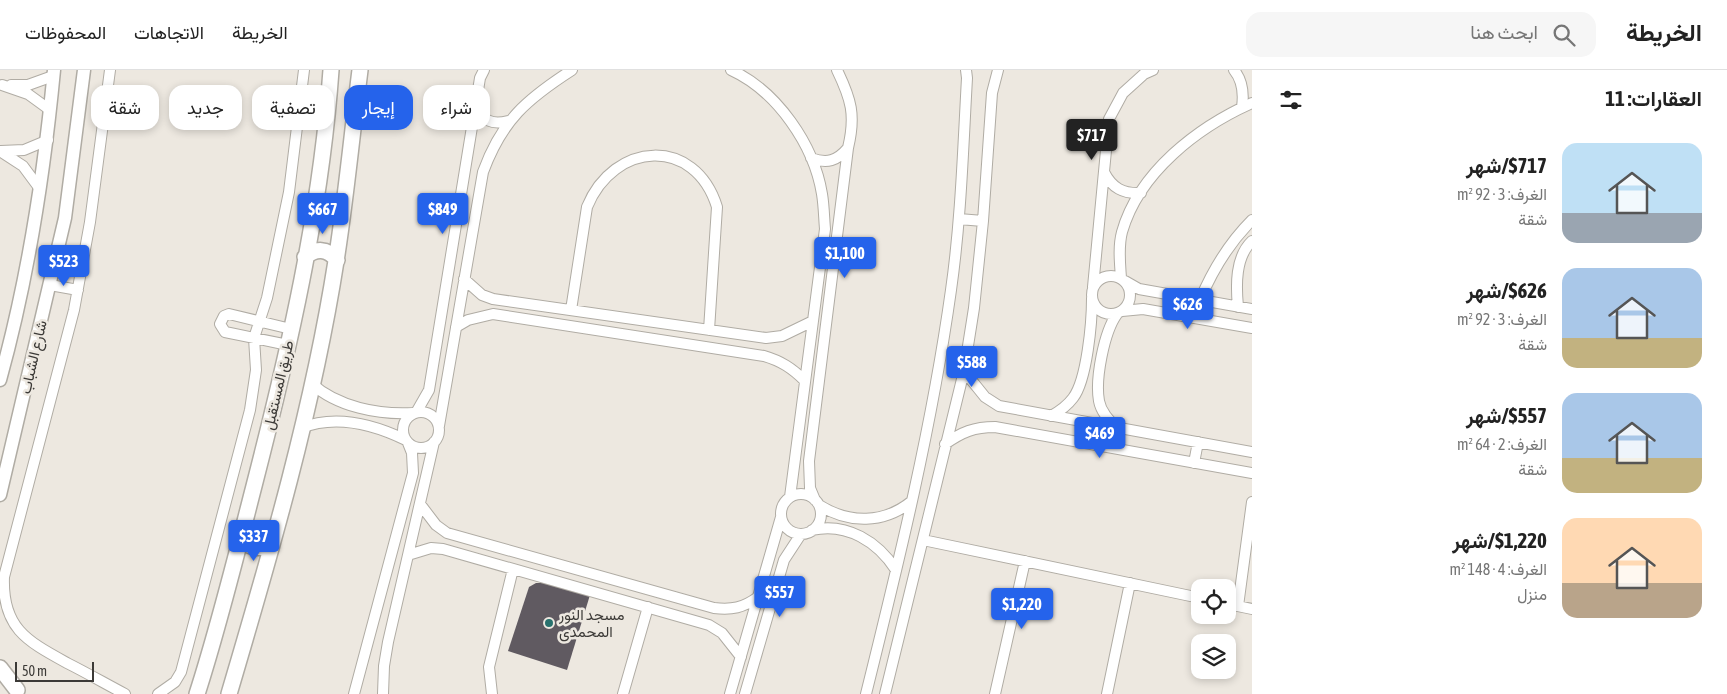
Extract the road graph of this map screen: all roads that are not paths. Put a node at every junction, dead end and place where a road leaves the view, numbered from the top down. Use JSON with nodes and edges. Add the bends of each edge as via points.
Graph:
{"nodes":[{"id":1,"x":84,"y":70,"type":"edge"},
{"id":2,"x":110,"y":70,"type":"edge"},
{"id":3,"x":304,"y":70,"type":"edge"},
{"id":4,"x":331,"y":70,"type":"edge"},
{"id":5,"x":360,"y":70,"type":"edge"},
{"id":6,"x":484,"y":70,"type":"edge"},
{"id":7,"x":572,"y":70,"type":"edge"},
{"id":8,"x":733,"y":70,"type":"edge"},
{"id":9,"x":837,"y":70,"type":"edge"},
{"id":10,"x":966,"y":70,"type":"edge"},
{"id":11,"x":998,"y":70,"type":"edge"},
{"id":12,"x":1153,"y":70,"type":"edge"},
{"id":13,"x":1234,"y":70,"type":"edge"},
{"id":14,"x":54,"y":73,"type":"edge"},
{"id":15,"x":1,"y":85,"type":"edge"},
{"id":16,"x":481,"y":85,"type":"edge"},
{"id":17,"x":1247,"y":105,"type":"edge"},
{"id":18,"x":50,"y":110,"type":"junction"},
{"id":19,"x":508,"y":121,"type":"junction"},
{"id":20,"x":490,"y":122,"type":"edge"},
{"id":21,"x":472,"y":130,"type":"edge"},
{"id":22,"x":48,"y":140,"type":"junction"},
{"id":23,"x":848,"y":148,"type":"junction"},
{"id":24,"x":0,"y":151,"type":"edge"},
{"id":25,"x":811,"y":158,"type":"junction"},
{"id":26,"x":1104,"y":172,"type":"junction"},
{"id":27,"x":40,"y":189,"type":"junction"},
{"id":28,"x":1141,"y":193,"type":"junction"},
{"id":29,"x":959,"y":219,"type":"junction"},
{"id":30,"x":1252,"y":220,"type":"edge"},
{"id":31,"x":983,"y":221,"type":"junction"},
{"id":32,"x":1252,"y":241,"type":"edge"},
{"id":33,"x":305,"y":257,"type":"junction"},
{"id":34,"x":336,"y":260,"type":"junction"},
{"id":35,"x":464,"y":278,"type":"junction"},
{"id":36,"x":1123,"y":280,"type":"junction"},
{"id":37,"x":50,"y":285,"type":"junction"},
{"id":38,"x":1093,"y":287,"type":"junction"},
{"id":39,"x":78,"y":290,"type":"junction"},
{"id":40,"x":1092,"y":298,"type":"junction"},
{"id":41,"x":1200,"y":300,"type":"junction"},
{"id":42,"x":1238,"y":307,"type":"junction"},
{"id":43,"x":571,"y":310,"type":"junction"},
{"id":44,"x":1252,"y":310,"type":"edge"},
{"id":45,"x":1120,"y":312,"type":"junction"},
{"id":46,"x":643,"y":320,"type":"junction"},
{"id":47,"x":259,"y":321,"type":"junction"},
{"id":48,"x":813,"y":321,"type":"junction"},
{"id":49,"x":456,"y":327,"type":"junction"},
{"id":50,"x":1252,"y":328,"type":"edge"},
{"id":51,"x":291,"y":329,"type":"junction"},
{"id":52,"x":709,"y":330,"type":"junction"},
{"id":53,"x":748,"y":335,"type":"junction"},
{"id":54,"x":640,"y":337,"type":"junction"},
{"id":55,"x":254,"y":338,"type":"junction"},
{"id":56,"x":288,"y":345,"type":"junction"},
{"id":57,"x":745,"y":353,"type":"junction"},
{"id":58,"x":964,"y":371,"type":"junction"},
{"id":59,"x":0,"y":380,"type":"edge"},
{"id":60,"x":805,"y":381,"type":"junction"},
{"id":61,"x":311,"y":383,"type":"junction"},
{"id":62,"x":415,"y":412,"type":"junction"},
{"id":63,"x":1052,"y":416,"type":"junction"},
{"id":64,"x":439,"y":426,"type":"junction"},
{"id":65,"x":1116,"y":427,"type":"junction"},
{"id":66,"x":301,"y":428,"type":"junction"},
{"id":67,"x":407,"y":442,"type":"junction"},
{"id":68,"x":434,"y":442,"type":"junction"},
{"id":69,"x":1198,"y":442,"type":"junction"},
{"id":70,"x":945,"y":444,"type":"junction"},
{"id":71,"x":1252,"y":452,"type":"edge"},
{"id":72,"x":1194,"y":463,"type":"junction"},
{"id":73,"x":4,"y":468,"type":"edge"},
{"id":74,"x":1252,"y":473,"type":"edge"},
{"id":75,"x":0,"y":495,"type":"edge"},
{"id":76,"x":790,"y":497,"type":"junction"},
{"id":77,"x":912,"y":501,"type":"junction"},
{"id":78,"x":1252,"y":502,"type":"edge"},
{"id":79,"x":817,"y":503,"type":"junction"},
{"id":80,"x":420,"y":504,"type":"junction"},
{"id":81,"x":781,"y":517,"type":"junction"},
{"id":82,"x":812,"y":530,"type":"junction"},
{"id":83,"x":801,"y":534,"type":"junction"},
{"id":84,"x":240,"y":540,"type":"junction"},
{"id":85,"x":923,"y":540,"type":"junction"},
{"id":86,"x":272,"y":544,"type":"junction"},
{"id":87,"x":408,"y":555,"type":"junction"},
{"id":88,"x":1025,"y":562,"type":"junction"},
{"id":89,"x":513,"y":569,"type":"junction"},
{"id":90,"x":896,"y":570,"type":"junction"},
{"id":91,"x":596,"y":575,"type":"junction"},
{"id":92,"x":1130,"y":583,"type":"junction"},
{"id":93,"x":592,"y":591,"type":"junction"},
{"id":94,"x":1191,"y":596,"type":"edge"},
{"id":95,"x":758,"y":597,"type":"junction"},
{"id":96,"x":1238,"y":606,"type":"joint"},
{"id":97,"x":648,"y":607,"type":"junction"},
{"id":98,"x":1252,"y":609,"type":"edge"},
{"id":99,"x":885,"y":618,"type":"junction"},
{"id":100,"x":903,"y":623,"type":"junction"},
{"id":101,"x":741,"y":657,"type":"junction"},
{"id":102,"x":0,"y":668,"type":"edge"},
{"id":103,"x":0,"y":681,"type":"edge"},
{"id":104,"x":20,"y":692,"type":"edge"},
{"id":105,"x":125,"y":694,"type":"edge"},
{"id":106,"x":158,"y":694,"type":"edge"},
{"id":107,"x":197,"y":694,"type":"edge"},
{"id":108,"x":229,"y":694,"type":"edge"},
{"id":109,"x":354,"y":694,"type":"edge"},
{"id":110,"x":383,"y":694,"type":"edge"},
{"id":111,"x":492,"y":694,"type":"edge"},
{"id":112,"x":623,"y":694,"type":"edge"},
{"id":113,"x":730,"y":694,"type":"edge"},
{"id":114,"x":744,"y":694,"type":"edge"},
{"id":115,"x":866,"y":694,"type":"edge"},
{"id":116,"x":884,"y":694,"type":"edge"},
{"id":117,"x":995,"y":694,"type":"edge"},
{"id":118,"x":1107,"y":694,"type":"edge"}],
"edges":[{"from":1,"to":37,"type":"street","name":"شارع الشباب","via":[[65,218]]},
{"from":2,"to":39,"type":"street"},
{"from":3,"to":47,"type":"street","via":[[289,192],[267,298]]},
{"from":4,"to":33,"type":"main road","name":"طريق المستقبل"},
{"from":5,"to":34,"type":"main road","name":"طريق المستقبل"},
{"from":6,"to":16,"type":"street"},
{"from":7,"to":19,"type":"street","via":[[549,85]]},
{"from":8,"to":25,"type":"street","via":[[780,108]]},
{"from":9,"to":23,"type":"street","via":[[850,97],[852,130]]},
{"from":10,"to":29,"type":"street"},
{"from":11,"to":31,"type":"street","via":[[992,93]]},
{"from":12,"to":26,"type":"street","via":[[1123,93],[1109,119]]},
{"from":13,"to":17,"type":"street","via":[[1242,83]]},
{"from":14,"to":15,"type":"street","via":[[28,85]]},
{"from":14,"to":18,"type":"street","name":"شارع الشباب"},
{"from":15,"to":18,"type":"street","via":[[28,94]]},
{"from":17,"to":28,"type":"street","via":[[1213,123],[1186,143],[1161,166]]},
{"from":18,"to":22,"type":"street","name":"شارع الشباب"},
{"from":19,"to":20,"type":"street"},
{"from":19,"to":35,"type":"street","via":[[483,172]]},
{"from":21,"to":62,"type":"street","via":[[429,390]]},
{"from":22,"to":24,"type":"street","via":[[24,150]]},
{"from":22,"to":27,"type":"street","name":"شارع الشباب"},
{"from":23,"to":25,"type":"street","via":[[832,161],[821,162]]},
{"from":23,"to":79,"type":"street","via":[[809,461],[808,474]]},
{"from":24,"to":27,"type":"street","via":[[23,166]]},
{"from":25,"to":48,"type":"street","via":[[822,193],[825,229]]},
{"from":26,"to":28,"type":"street","via":[[1114,187],[1132,194]]},
{"from":26,"to":38,"type":"street"},
{"from":27,"to":59,"type":"street","name":"شارع الشباب","via":[[18,316]]},
{"from":28,"to":36,"type":"street","via":[[1129,212],[1122,233],[1119,256]]},
{"from":29,"to":31,"type":"street"},
{"from":29,"to":77,"type":"street","via":[[952,289],[931,414]]},
{"from":30,"to":41,"type":"street","via":[[1212,271]]},
{"from":31,"to":58,"type":"street"},
{"from":32,"to":42,"type":"street","via":[[1240,263],[1236,285]]},
{"from":33,"to":34,"type":"main road","via":[[318,250],[332,254]]},
{"from":33,"to":51,"type":"main road","name":"طريق المستقبل"},
{"from":34,"to":61,"type":"main road","name":"طريق المستقبل"},
{"from":35,"to":43,"type":"street","via":[[482,295],[493,299]]},
{"from":35,"to":49,"type":"street"},
{"from":36,"to":38,"type":"street","via":[[1113,275],[1104,276]]},
{"from":36,"to":41,"type":"street","via":[[1139,289]]},
{"from":36,"to":45,"type":"street","via":[[1130,289],[1131,297]]},
{"from":37,"to":39,"type":"street"},
{"from":37,"to":73,"type":"street","name":"شارع الشباب"},
{"from":38,"to":40,"type":"street"},
{"from":39,"to":105,"type":"street","via":[[3,591],[11,618],[30,643]]},
{"from":40,"to":45,"type":"street","via":[[1101,312],[1109,315]]},
{"from":40,"to":63,"type":"street","via":[[1091,328],[1080,385],[1074,398]]},
{"from":41,"to":42,"type":"street"},
{"from":42,"to":44,"type":"street"},
{"from":43,"to":46,"type":"street"},
{"from":43,"to":52,"type":"street","via":[[587,207],[593,192],[602,179],[622,162],[647,155],[673,158],[695,170],[712,190],[717,207]]},
{"from":45,"to":50,"type":"street","via":[[1143,309]]},
{"from":45,"to":65,"type":"street","via":[[1106,337],[1099,387],[1099,402]]},
{"from":46,"to":52,"type":"street"},
{"from":46,"to":54,"type":"street"},
{"from":47,"to":51,"type":"street"},
{"from":47,"to":55,"type":"street"},
{"from":47,"to":55,"type":"street","via":[[229,314],[221,319],[225,332]]},
{"from":48,"to":53,"type":"street","via":[[782,336]]},
{"from":48,"to":60,"type":"street"},
{"from":49,"to":54,"type":"street","via":[[468,320],[493,314]]},
{"from":49,"to":64,"type":"street"},
{"from":51,"to":56,"type":"main road","name":"طريق المستقبل"},
{"from":52,"to":53,"type":"street"},
{"from":53,"to":57,"type":"street"},
{"from":54,"to":57,"type":"street"},
{"from":55,"to":56,"type":"street"},
{"from":55,"to":106,"type":"street","via":[[256,370],[250,410],[207,577],[181,672],[171,686]]},
{"from":56,"to":84,"type":"main road","name":"طريق المستقبل"},
{"from":57,"to":60,"type":"street","via":[[779,360]]},
{"from":58,"to":63,"type":"street","via":[[985,397],[999,406]]},
{"from":58,"to":70,"type":"street"},
{"from":60,"to":76,"type":"street"},
{"from":61,"to":62,"type":"street","via":[[321,392],[346,404],[395,414]]},
{"from":61,"to":66,"type":"main road","name":"طريق المستقبل"},
{"from":62,"to":64,"type":"street","via":[[431,414]]},
{"from":62,"to":67,"type":"street","via":[[406,417],[403,425],[402,433]]},
{"from":63,"to":65,"type":"street"},
{"from":64,"to":68,"type":"street"},
{"from":65,"to":69,"type":"street"},
{"from":66,"to":67,"type":"street","via":[[342,420],[390,433]]},
{"from":66,"to":86,"type":"main road","name":"طريق المستقبل"},
{"from":67,"to":68,"type":"street","via":[[422,448]]},
{"from":67,"to":109,"type":"street","via":[[413,458],[413,473]]},
{"from":68,"to":80,"type":"street"},
{"from":69,"to":71,"type":"street"},
{"from":69,"to":72,"type":"street"},
{"from":70,"to":72,"type":"street","via":[[977,427],[994,427]]},
{"from":70,"to":85,"type":"street"},
{"from":72,"to":74,"type":"street"},
{"from":73,"to":75,"type":"street","name":"شارع الشباب"},
{"from":76,"to":79,"type":"street","via":[[803,494]]},
{"from":76,"to":81,"type":"street","via":[[782,506]]},
{"from":77,"to":79,"type":"street","via":[[885,518],[869,520],[836,513]]},
{"from":77,"to":90,"type":"street"},
{"from":78,"to":96,"type":"street"},
{"from":79,"to":82,"type":"street","via":[[820,519]]},
{"from":80,"to":87,"type":"street"},
{"from":80,"to":91,"type":"street","via":[[431,520],[447,533]]},
{"from":81,"to":83,"type":"street","via":[[788,529]]},
{"from":81,"to":95,"type":"street"},
{"from":82,"to":83,"type":"street"},
{"from":82,"to":90,"type":"street","via":[[832,528],[865,537],[882,551]]},
{"from":83,"to":114,"type":"street","via":[[784,560]]},
{"from":84,"to":86,"type":"main road","via":[[253,547]]},
{"from":84,"to":107,"type":"main road","name":"طريق المستقبل"},
{"from":85,"to":88,"type":"street"},
{"from":85,"to":100,"type":"street"},
{"from":86,"to":108,"type":"main road","name":"طريق المستقبل"},
{"from":87,"to":89,"type":"street","via":[[425,549],[443,549]]},
{"from":87,"to":110,"type":"street","via":[[384,666]]},
{"from":88,"to":92,"type":"street"},
{"from":88,"to":117,"type":"street"},
{"from":89,"to":93,"type":"street"},
{"from":89,"to":111,"type":"street","via":[[488,667]]},
{"from":90,"to":99,"type":"street"},
{"from":91,"to":93,"type":"street"},
{"from":91,"to":95,"type":"street","via":[[714,608],[730,610],[745,606]]},
{"from":92,"to":94,"type":"street"},
{"from":92,"to":118,"type":"street"},
{"from":93,"to":97,"type":"street"},
{"from":95,"to":101,"type":"street"},
{"from":96,"to":98,"type":"street"},
{"from":97,"to":101,"type":"street","via":[[710,625],[722,633]]},
{"from":97,"to":112,"type":"street"},
{"from":99,"to":100,"type":"street"},
{"from":99,"to":115,"type":"street"},
{"from":100,"to":116,"type":"street"},
{"from":101,"to":113,"type":"street"},
{"from":102,"to":104,"type":"main road"},
{"from":103,"to":104,"type":"main road"}]}
